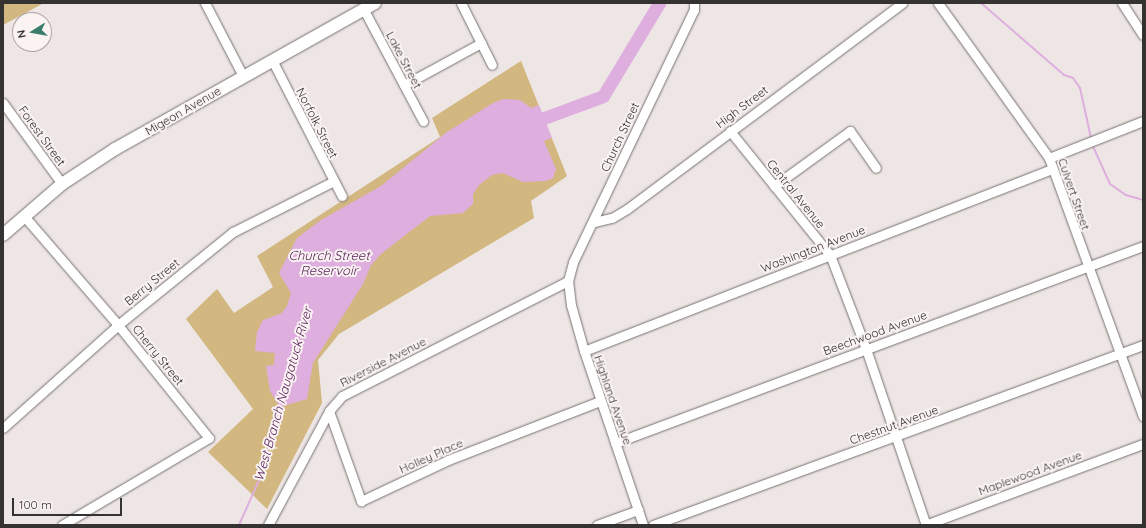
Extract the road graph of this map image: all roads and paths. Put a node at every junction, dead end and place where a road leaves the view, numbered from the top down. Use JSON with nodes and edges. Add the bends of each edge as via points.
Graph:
{"nodes":[{"id":1,"x":206,"y":3,"type":"edge"},
{"id":2,"x":375,"y":3,"type":"edge"},
{"id":3,"x":461,"y":3,"type":"edge"},
{"id":4,"x":694,"y":3,"type":"edge"},
{"id":5,"x":902,"y":3,"type":"edge"},
{"id":6,"x":938,"y":3,"type":"edge"},
{"id":7,"x":1122,"y":3,"type":"edge"},
{"id":8,"x":364,"y":10,"type":"junction"},
{"id":9,"x":1143,"y":35,"type":"edge"},
{"id":10,"x":481,"y":43,"type":"junction"},
{"id":11,"x":272,"y":60,"type":"junction"},
{"id":12,"x":492,"y":65,"type":"dead end"},
{"id":13,"x":243,"y":76,"type":"junction"},
{"id":14,"x":404,"y":85,"type":"junction"},
{"id":15,"x":3,"y":102,"type":"edge"},
{"id":16,"x":423,"y":121,"type":"dead end"},
{"id":17,"x":1143,"y":121,"type":"edge"},
{"id":18,"x":730,"y":131,"type":"junction"},
{"id":19,"x":1049,"y":158,"type":"junction"},
{"id":20,"x":876,"y":168,"type":"dead end"},
{"id":21,"x":1052,"y":169,"type":"junction"},
{"id":22,"x":334,"y":181,"type":"junction"},
{"id":23,"x":62,"y":184,"type":"junction"},
{"id":24,"x":774,"y":186,"type":"junction"},
{"id":25,"x":342,"y":196,"type":"dead end"},
{"id":26,"x":24,"y":216,"type":"junction"},
{"id":27,"x":594,"y":222,"type":"junction"},
{"id":28,"x":3,"y":235,"type":"edge"},
{"id":29,"x":1143,"y":246,"type":"edge"},
{"id":30,"x":830,"y":255,"type":"junction"},
{"id":31,"x":1087,"y":267,"type":"junction"},
{"id":32,"x":568,"y":281,"type":"junction"},
{"id":33,"x":118,"y":325,"type":"junction"},
{"id":34,"x":1143,"y":345,"type":"edge"},
{"id":35,"x":866,"y":349,"type":"junction"},
{"id":36,"x":584,"y":350,"type":"junction"},
{"id":37,"x":1120,"y":354,"type":"junction"},
{"id":38,"x":600,"y":401,"type":"junction"},
{"id":39,"x":329,"y":411,"type":"junction"},
{"id":40,"x":1143,"y":416,"type":"edge"},
{"id":41,"x":3,"y":428,"type":"edge"},
{"id":42,"x":896,"y":437,"type":"junction"},
{"id":43,"x":615,"y":442,"type":"junction"},
{"id":44,"x":1143,"y":444,"type":"edge"},
{"id":45,"x":638,"y":510,"type":"junction"},
{"id":46,"x":62,"y":525,"type":"edge"},
{"id":47,"x":268,"y":525,"type":"edge"},
{"id":48,"x":597,"y":525,"type":"edge"},
{"id":49,"x":644,"y":525,"type":"edge"},
{"id":50,"x":653,"y":525,"type":"edge"},
{"id":51,"x":925,"y":525,"type":"edge"}],
"edges":[{"from":1,"to":13,"type":"street"},
{"from":2,"to":8,"type":"main road","name":"Migeon Avenue"},
{"from":3,"to":10,"type":"street"},
{"from":4,"to":27,"type":"street","name":"Church Street","via":[[691,16]]},
{"from":5,"to":18,"type":"street","name":"High Street"},
{"from":6,"to":19,"type":"street","name":"Culvert Street"},
{"from":7,"to":9,"type":"street"},
{"from":8,"to":11,"type":"main road","name":"Migeon Avenue"},
{"from":8,"to":14,"type":"street","name":"Lake Street"},
{"from":10,"to":12,"type":"street"},
{"from":10,"to":14,"type":"street"},
{"from":11,"to":13,"type":"main road","name":"Migeon Avenue"},
{"from":11,"to":22,"type":"street","name":"Norfolk Street"},
{"from":13,"to":23,"type":"main road","name":"Migeon Avenue","via":[[115,149]]},
{"from":14,"to":16,"type":"street","name":"Lake Street"},
{"from":15,"to":23,"type":"street","name":"Forest Street"},
{"from":17,"to":19,"type":"street"},
{"from":18,"to":24,"type":"street","name":"Central Avenue"},
{"from":18,"to":27,"type":"street","name":"High Street","via":[[627,209],[612,218]]},
{"from":19,"to":21,"type":"street","name":"Culvert Street"},
{"from":20,"to":24,"type":"street","via":[[850,131]]},
{"from":21,"to":30,"type":"street","name":"Washington Avenue"},
{"from":21,"to":31,"type":"street","name":"Culvert Street"},
{"from":22,"to":25,"type":"street","name":"Norfolk Street"},
{"from":22,"to":33,"type":"street","name":"Berry Street","via":[[233,232]]},
{"from":23,"to":26,"type":"main road","name":"Migeon Avenue"},
{"from":24,"to":30,"type":"street","name":"Central Avenue"},
{"from":26,"to":28,"type":"main road","name":"Migeon Avenue"},
{"from":26,"to":33,"type":"street","name":"Cherry Street"},
{"from":27,"to":32,"type":"street","name":"Church Street","via":[[573,262]]},
{"from":29,"to":31,"type":"street","name":"Beechwood Avenue"},
{"from":30,"to":35,"type":"street","name":"Central Avenue"},
{"from":30,"to":36,"type":"street","name":"Washington Avenue"},
{"from":31,"to":35,"type":"street","name":"Beechwood Avenue"},
{"from":31,"to":37,"type":"street","name":"Culvert Street"},
{"from":32,"to":36,"type":"street","name":"Highland Avenue","via":[[571,305]]},
{"from":32,"to":39,"type":"street","name":"Riverside Avenue","via":[[359,386],[342,396]]},
{"from":33,"to":41,"type":"street","name":"Berry Street"},
{"from":33,"to":46,"type":"street","name":"Cherry Street","via":[[209,438]]},
{"from":34,"to":37,"type":"street","name":"Chestnut Avenue"},
{"from":35,"to":42,"type":"street","name":"Central Avenue"},
{"from":35,"to":43,"type":"street","name":"Beechwood Avenue"},
{"from":36,"to":38,"type":"street","name":"Highland Avenue"},
{"from":37,"to":40,"type":"street","name":"Culvert Street"},
{"from":37,"to":42,"type":"street","name":"Chestnut Avenue"},
{"from":38,"to":39,"type":"street","name":"Holley Place","via":[[448,460],[361,501]]},
{"from":38,"to":43,"type":"street","name":"Highland Avenue"},
{"from":39,"to":47,"type":"street","name":"Riverside Avenue"},
{"from":42,"to":50,"type":"street","name":"Chestnut Avenue"},
{"from":42,"to":51,"type":"street","name":"Central Avenue"},
{"from":43,"to":45,"type":"street","name":"Highland Avenue"},
{"from":44,"to":51,"type":"street","name":"Maplewood Avenue"},
{"from":45,"to":48,"type":"street"},
{"from":45,"to":49,"type":"street","name":"Highland Avenue"}]}
